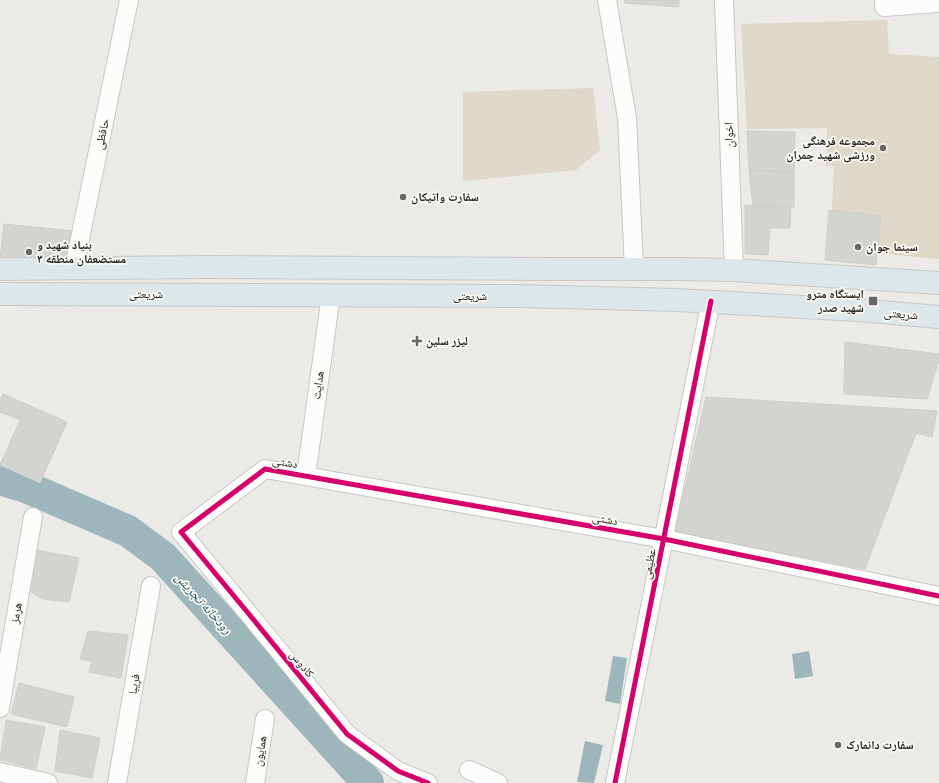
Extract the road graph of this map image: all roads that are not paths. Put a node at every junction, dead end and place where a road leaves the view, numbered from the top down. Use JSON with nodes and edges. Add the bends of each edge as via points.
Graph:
{"nodes":[{"id":1,"x":129,"y":0,"type":"edge"},
{"id":2,"x":608,"y":0,"type":"edge"},
{"id":3,"x":724,"y":0,"type":"edge"},
{"id":4,"x":884,"y":0,"type":"edge"},
{"id":5,"x":939,"y":2,"type":"edge"},
{"id":6,"x":74,"y":268,"type":"junction"},
{"id":7,"x":634,"y":268,"type":"junction"},
{"id":8,"x":0,"y":269,"type":"edge"},
{"id":9,"x":734,"y":270,"type":"junction"},
{"id":10,"x":939,"y":283,"type":"edge"},
{"id":11,"x":0,"y":294,"type":"edge"},
{"id":12,"x":331,"y":295,"type":"junction"},
{"id":13,"x":711,"y":302,"type":"junction"},
{"id":14,"x":939,"y":317,"type":"edge"},
{"id":15,"x":306,"y":476,"type":"junction"},
{"id":16,"x":33,"y":517,"type":"dead end"},
{"id":17,"x":181,"y":532,"type":"joint"},
{"id":18,"x":664,"y":539,"type":"junction"},
{"id":19,"x":151,"y":586,"type":"dead end"},
{"id":20,"x":939,"y":596,"type":"edge"},
{"id":21,"x":0,"y":708,"type":"edge"},
{"id":22,"x":265,"y":719,"type":"dead end"},
{"id":23,"x":469,"y":770,"type":"dead end"},
{"id":24,"x":0,"y":772,"type":"edge"},
{"id":25,"x":48,"y":783,"type":"edge"},
{"id":26,"x":117,"y":783,"type":"edge"},
{"id":27,"x":254,"y":783,"type":"edge"},
{"id":28,"x":428,"y":783,"type":"edge"},
{"id":29,"x":498,"y":783,"type":"edge"},
{"id":30,"x":615,"y":783,"type":"edge"}],
"edges":[{"from":1,"to":6,"type":"street","name":"حافظی"},
{"from":2,"to":7,"type":"street","via":[[627,118]]},
{"from":3,"to":9,"type":"street","name":"اخوان"},
{"from":4,"to":5,"type":"street","via":[[884,7]]},
{"from":6,"to":7,"type":"main road"},
{"from":6,"to":8,"type":"main road"},
{"from":7,"to":9,"type":"main road"},
{"from":9,"to":10,"type":"main road"},
{"from":11,"to":12,"type":"main road","name":"شریعتی"},
{"from":12,"to":13,"type":"main road","name":"شریعتی"},
{"from":12,"to":15,"type":"street","name":"هدایت"},
{"from":13,"to":14,"type":"main road","name":"شریعتی"},
{"from":13,"to":18,"type":"street","name":"عظیمی"},
{"from":15,"to":17,"type":"street","name":"دشتی","via":[[265,469]]},
{"from":15,"to":18,"type":"street","name":"دشتی"},
{"from":16,"to":21,"type":"street","name":"هرمز"},
{"from":17,"to":28,"type":"street","name":"کادوس","via":[[347,734],[398,771]]},
{"from":18,"to":20,"type":"street","name":"دشتی"},
{"from":18,"to":30,"type":"street","name":"عظیمی"},
{"from":19,"to":26,"type":"street","name":"فریبا"},
{"from":22,"to":27,"type":"street","name":"همایون"},
{"from":23,"to":29,"type":"street"},
{"from":24,"to":25,"type":"street"}]}
